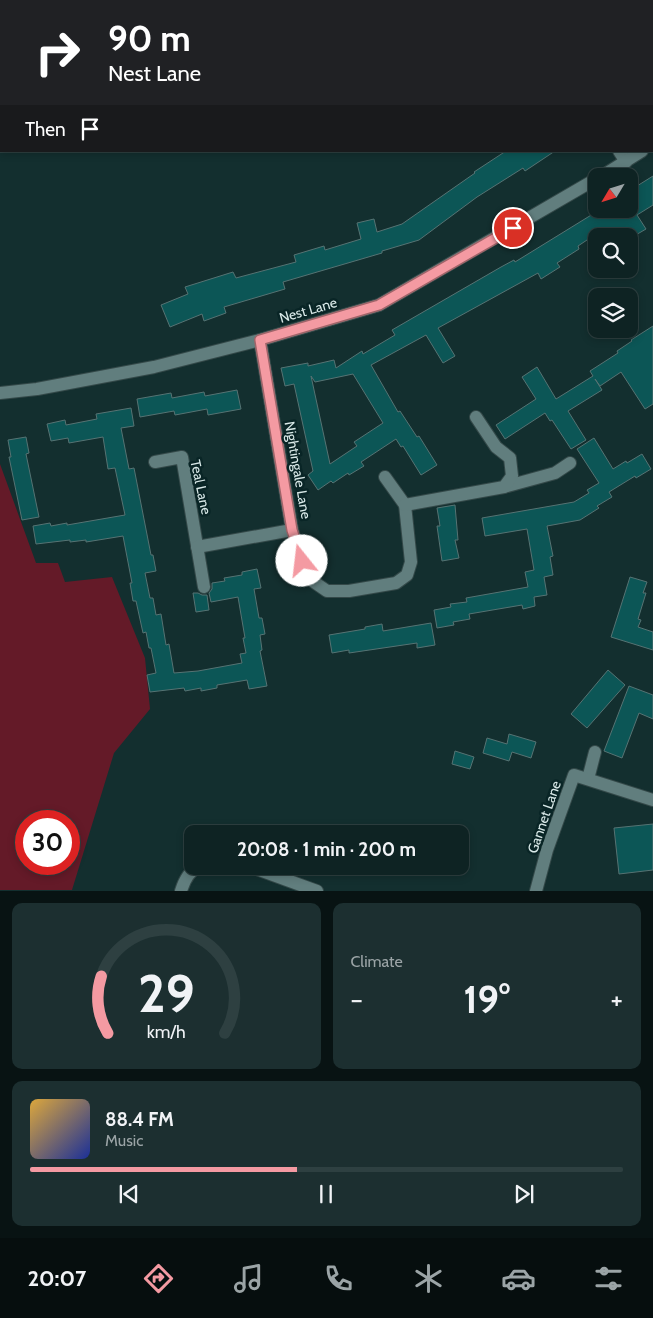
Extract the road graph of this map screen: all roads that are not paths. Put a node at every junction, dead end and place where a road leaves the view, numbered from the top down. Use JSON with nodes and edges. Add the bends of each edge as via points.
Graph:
{"nodes":[{"id":1,"x":639,"y":152,"type":"edge"},
{"id":2,"x":622,"y":157,"type":"edge"},
{"id":3,"x":610,"y":168,"type":"edge"},
{"id":4,"x":588,"y":184,"type":"edge"},
{"id":5,"x":260,"y":340,"type":"junction"},
{"id":6,"x":0,"y":393,"type":"edge"},
{"id":7,"x":476,"y":417,"type":"dead end"},
{"id":8,"x":155,"y":462,"type":"dead end"},
{"id":9,"x":570,"y":463,"type":"dead end"},
{"id":10,"x":385,"y":477,"type":"dead end"},
{"id":11,"x":504,"y":487,"type":"junction"},
{"id":12,"x":405,"y":505,"type":"junction"},
{"id":13,"x":292,"y":530,"type":"junction"},
{"id":14,"x":197,"y":547,"type":"junction"},
{"id":15,"x":204,"y":587,"type":"dead end"},
{"id":16,"x":595,"y":752,"type":"dead end"},
{"id":17,"x":588,"y":779,"type":"junction"},
{"id":18,"x":653,"y":800,"type":"edge"},
{"id":19,"x":189,"y":875,"type":"edge"},
{"id":20,"x":274,"y":875,"type":"edge"},
{"id":21,"x":181,"y":890,"type":"edge"},
{"id":22,"x":317,"y":890,"type":"edge"},
{"id":23,"x":536,"y":890,"type":"edge"}],
"edges":[{"from":1,"to":2,"type":"street"},
{"from":2,"to":3,"type":"street"},
{"from":4,"to":5,"type":"street","name":"Nest Lane","via":[[379,305]]},
{"from":5,"to":6,"type":"street","name":"Nest Lane","via":[[154,367],[37,390]]},
{"from":5,"to":13,"type":"street","name":"Nightingale Lane"},
{"from":7,"to":11,"type":"street","via":[[496,447],[510,458],[512,476]]},
{"from":8,"to":14,"type":"street","name":"Teal Lane","via":[[182,457]]},
{"from":9,"to":11,"type":"street","via":[[555,473]]},
{"from":10,"to":12,"type":"street","name":"Nightingale Lane"},
{"from":11,"to":12,"type":"street"},
{"from":12,"to":13,"type":"street","name":"Nightingale Lane","via":[[411,562],[407,576],[396,583],[349,591],[327,591],[311,580]]},
{"from":13,"to":14,"type":"street"},
{"from":14,"to":15,"type":"street","name":"Teal Lane"},
{"from":16,"to":17,"type":"street"},
{"from":17,"to":18,"type":"street"},
{"from":17,"to":23,"type":"street","name":"Gannet Lane","via":[[574,775]]},
{"from":19,"to":21,"type":"street"},
{"from":20,"to":22,"type":"street"}]}
